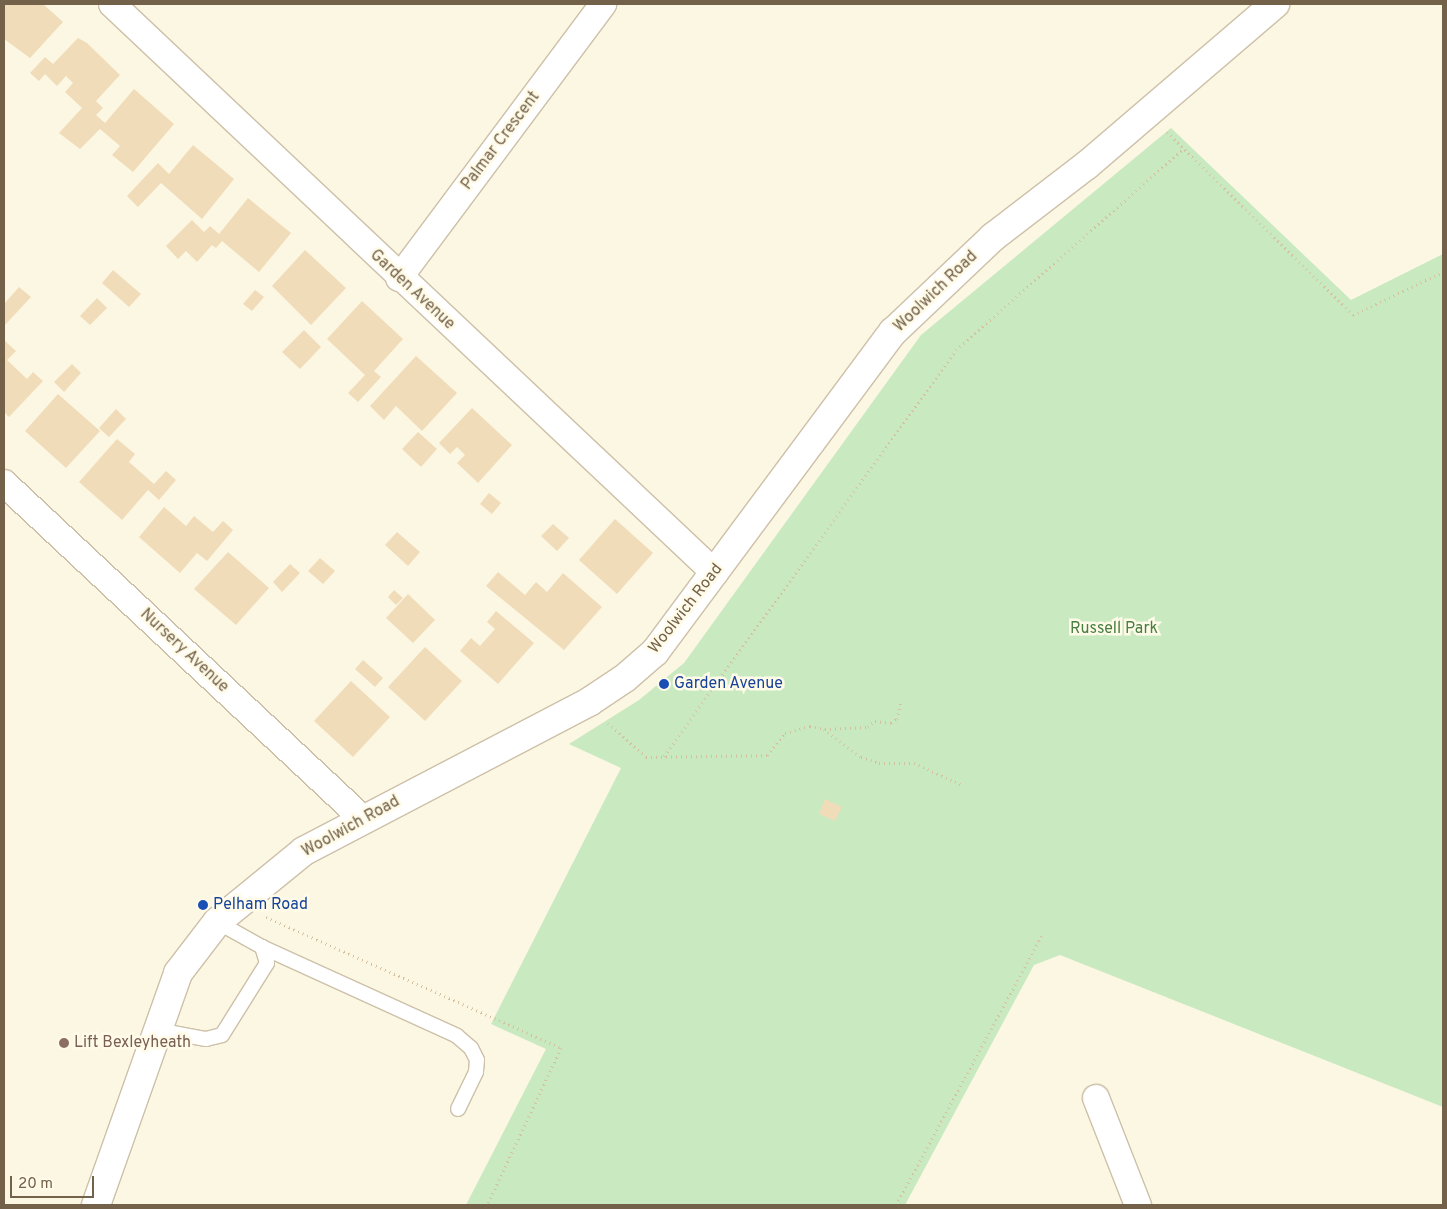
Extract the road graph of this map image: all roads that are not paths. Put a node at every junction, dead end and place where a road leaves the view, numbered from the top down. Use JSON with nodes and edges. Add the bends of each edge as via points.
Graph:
{"nodes":[{"id":1,"x":112,"y":4,"type":"edge"},
{"id":2,"x":603,"y":4,"type":"edge"},
{"id":3,"x":1275,"y":4,"type":"edge"},
{"id":4,"x":399,"y":278,"type":"junction"},
{"id":5,"x":4,"y":483,"type":"edge"},
{"id":6,"x":715,"y":573,"type":"junction"},
{"id":7,"x":364,"y":819,"type":"junction"},
{"id":8,"x":217,"y":922,"type":"junction"},
{"id":9,"x":262,"y":948,"type":"junction"},
{"id":10,"x":157,"y":1030,"type":"junction"},
{"id":11,"x":1096,"y":1098,"type":"dead end"},
{"id":12,"x":458,"y":1109,"type":"dead end"},
{"id":13,"x":96,"y":1205,"type":"edge"},
{"id":14,"x":1138,"y":1205,"type":"edge"}],
"edges":[{"from":1,"to":4,"type":"street","name":"Garden Avenue"},
{"from":2,"to":4,"type":"street","name":"Palmar Crescent"},
{"from":3,"to":6,"type":"street","name":"Woolwich Road","via":[[1149,114],[993,237],[893,332]]},
{"from":4,"to":6,"type":"street","name":"Garden Avenue"},
{"from":5,"to":7,"type":"street","name":"Nursery Avenue"},
{"from":6,"to":7,"type":"street","name":"Woolwich Road","via":[[655,652],[625,678],[589,702]]},
{"from":7,"to":8,"type":"street","name":"Woolwich Road","via":[[304,851]]},
{"from":8,"to":9,"type":"lane"},
{"from":8,"to":10,"type":"street","name":"Woolwich Road","via":[[178,973]]},
{"from":9,"to":10,"type":"lane","via":[[267,963],[222,1035],[206,1039]]},
{"from":9,"to":12,"type":"lane","via":[[457,1036],[471,1048],[477,1060],[476,1072]]},
{"from":10,"to":13,"type":"street","name":"Woolwich Road"},
{"from":11,"to":14,"type":"street"}]}
